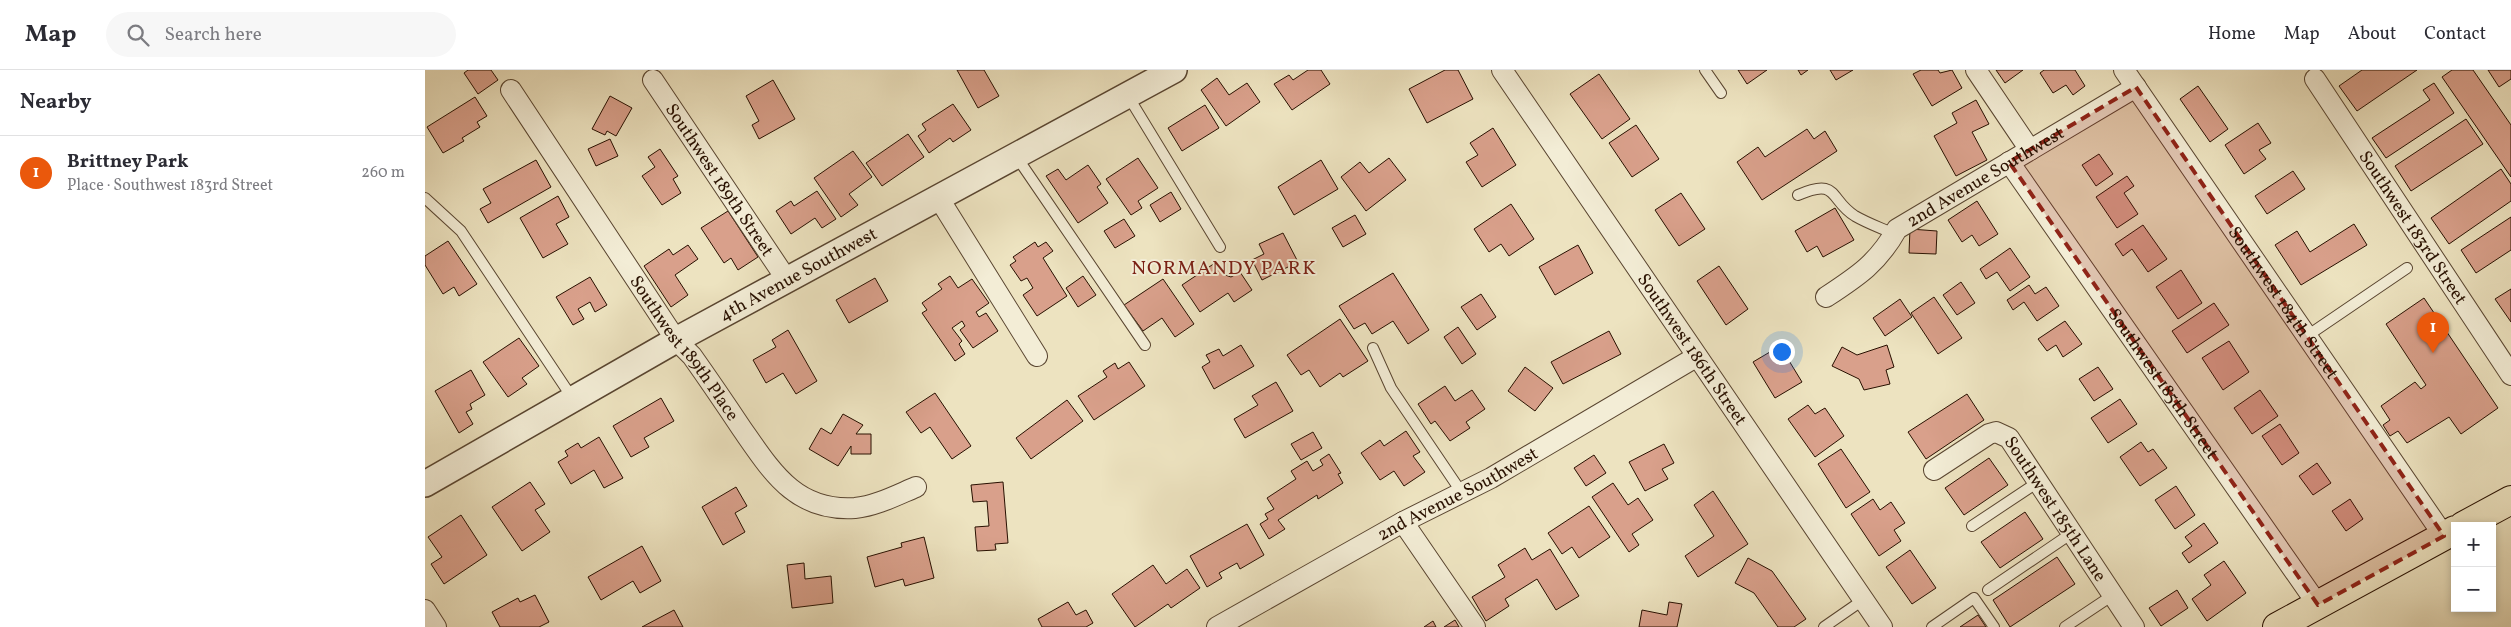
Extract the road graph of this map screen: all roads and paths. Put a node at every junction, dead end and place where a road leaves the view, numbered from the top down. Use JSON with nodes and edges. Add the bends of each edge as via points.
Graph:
{"nodes":[{"id":1,"x":1174,"y":70,"type":"edge"},
{"id":2,"x":1501,"y":70,"type":"edge"},
{"id":3,"x":1705,"y":70,"type":"edge"},
{"id":4,"x":1976,"y":70,"type":"edge"},
{"id":5,"x":2124,"y":70,"type":"edge"},
{"id":6,"x":2315,"y":79,"type":"dead end"},
{"id":7,"x":653,"y":80,"type":"dead end"},
{"id":8,"x":2136,"y":87,"type":"junction"},
{"id":9,"x":511,"y":90,"type":"dead end"},
{"id":10,"x":1721,"y":93,"type":"dead end"},
{"id":11,"x":1128,"y":95,"type":"junction"},
{"id":12,"x":2030,"y":150,"type":"junction"},
{"id":13,"x":1016,"y":155,"type":"junction"},
{"id":14,"x":2009,"y":162,"type":"junction"},
{"id":15,"x":1798,"y":195,"type":"dead end"},
{"id":16,"x":938,"y":197,"type":"junction"},
{"id":17,"x":425,"y":198,"type":"edge"},
{"id":18,"x":1894,"y":234,"type":"junction"},
{"id":19,"x":1220,"y":247,"type":"dead end"},
{"id":20,"x":2407,"y":268,"type":"dead end"},
{"id":21,"x":787,"y":280,"type":"junction"},
{"id":22,"x":1826,"y":297,"type":"dead end"},
{"id":23,"x":2307,"y":336,"type":"junction"},
{"id":24,"x":676,"y":340,"type":"junction"},
{"id":25,"x":1145,"y":345,"type":"dead end"},
{"id":26,"x":1373,"y":348,"type":"dead end"},
{"id":27,"x":1037,"y":356,"type":"dead end"},
{"id":28,"x":1696,"y":357,"type":"junction"},
{"id":29,"x":2511,"y":374,"type":"edge"},
{"id":30,"x":573,"y":399,"type":"junction"},
{"id":31,"x":1934,"y":470,"type":"dead end"},
{"id":32,"x":2038,"y":482,"type":"junction"},
{"id":33,"x":425,"y":484,"type":"edge"},
{"id":34,"x":916,"y":487,"type":"dead end"},
{"id":35,"x":1462,"y":493,"type":"junction"},
{"id":36,"x":2511,"y":500,"type":"edge"},
{"id":37,"x":1403,"y":522,"type":"junction"},
{"id":38,"x":2471,"y":522,"type":"edge"},
{"id":39,"x":1972,"y":526,"type":"dead end"},
{"id":40,"x":2451,"y":527,"type":"edge"},
{"id":41,"x":2072,"y":533,"type":"junction"},
{"id":42,"x":2451,"y":533,"type":"edge"},
{"id":43,"x":1988,"y":590,"type":"dead end"},
{"id":44,"x":2113,"y":595,"type":"junction"},
{"id":45,"x":1863,"y":600,"type":"junction"},
{"id":46,"x":2318,"y":605,"type":"junction"},
{"id":47,"x":425,"y":610,"type":"edge"},
{"id":48,"x":436,"y":627,"type":"edge"},
{"id":49,"x":1217,"y":627,"type":"edge"},
{"id":50,"x":1475,"y":627,"type":"edge"},
{"id":51,"x":1824,"y":627,"type":"edge"},
{"id":52,"x":1882,"y":627,"type":"edge"},
{"id":53,"x":1931,"y":627,"type":"edge"},
{"id":54,"x":1994,"y":627,"type":"edge"},
{"id":55,"x":2065,"y":627,"type":"edge"},
{"id":56,"x":2135,"y":627,"type":"edge"},
{"id":57,"x":2277,"y":627,"type":"edge"}],
"edges":[{"from":1,"to":11,"type":"street","name":"4th Avenue Southwest"},
{"from":2,"to":28,"type":"street","name":"Southwest 186th Street"},
{"from":3,"to":10,"type":"lane"},
{"from":4,"to":12,"type":"street"},
{"from":5,"to":8,"type":"street","name":"Southwest 184th Street"},
{"from":6,"to":29,"type":"street","name":"Southwest 183rd Street"},
{"from":7,"to":21,"type":"street","name":"Southwest 189th Street"},
{"from":8,"to":12,"type":"street","name":"2nd Avenue Southwest"},
{"from":8,"to":23,"type":"street","name":"Southwest 184th Street"},
{"from":9,"to":24,"type":"street","name":"Southwest 189th Place"},
{"from":11,"to":13,"type":"street","name":"4th Avenue Southwest"},
{"from":11,"to":19,"type":"lane"},
{"from":12,"to":14,"type":"street","name":"2nd Avenue Southwest"},
{"from":13,"to":16,"type":"street","name":"4th Avenue Southwest"},
{"from":13,"to":25,"type":"lane"},
{"from":14,"to":18,"type":"street","name":"2nd Avenue Southwest","via":[[1897,229]]},
{"from":14,"to":46,"type":"street","name":"Southwest 185th Street"},
{"from":15,"to":18,"type":"lane","via":[[1816,187],[1832,192],[1854,216]]},
{"from":16,"to":21,"type":"street","name":"4th Avenue Southwest"},
{"from":16,"to":27,"type":"street"},
{"from":17,"to":30,"type":"lane","via":[[461,231]]},
{"from":18,"to":22,"type":"street","name":"2nd Avenue Southwest","via":[[1877,261]]},
{"from":20,"to":23,"type":"lane"},
{"from":21,"to":24,"type":"street","name":"4th Avenue Southwest"},
{"from":23,"to":40,"type":"street","name":"Southwest 184th Street"},
{"from":24,"to":30,"type":"street","name":"4th Avenue Southwest"},
{"from":24,"to":34,"type":"street","name":"Southwest 189th Place","via":[[692,356],[770,469],[796,493],[814,503],[857,508]]},
{"from":26,"to":35,"type":"lane","via":[[1391,388]]},
{"from":28,"to":35,"type":"street","name":"2nd Avenue Southwest"},
{"from":28,"to":45,"type":"street","name":"Southwest 186th Street"},
{"from":30,"to":33,"type":"street","name":"4th Avenue Southwest"},
{"from":31,"to":32,"type":"street","name":"Southwest 185th Lane","via":[[1996,432],[2009,438]]},
{"from":32,"to":39,"type":"lane"},
{"from":32,"to":41,"type":"street","name":"Southwest 185th Lane"},
{"from":35,"to":37,"type":"street","name":"2nd Avenue Southwest"},
{"from":36,"to":38,"type":"main road"},
{"from":37,"to":49,"type":"street","name":"2nd Avenue Southwest"},
{"from":37,"to":50,"type":"street"},
{"from":41,"to":43,"type":"lane"},
{"from":41,"to":44,"type":"street","name":"Southwest 185th Lane"},
{"from":42,"to":46,"type":"main road"},
{"from":44,"to":55,"type":"lane"},
{"from":44,"to":56,"type":"street","name":"Southwest 185th Lane"},
{"from":45,"to":51,"type":"lane"},
{"from":45,"to":52,"type":"street","name":"Southwest 186th Street"},
{"from":46,"to":57,"type":"main road"},
{"from":47,"to":48,"type":"street"},
{"from":53,"to":54,"type":"lane","via":[[1974,598]]}]}
